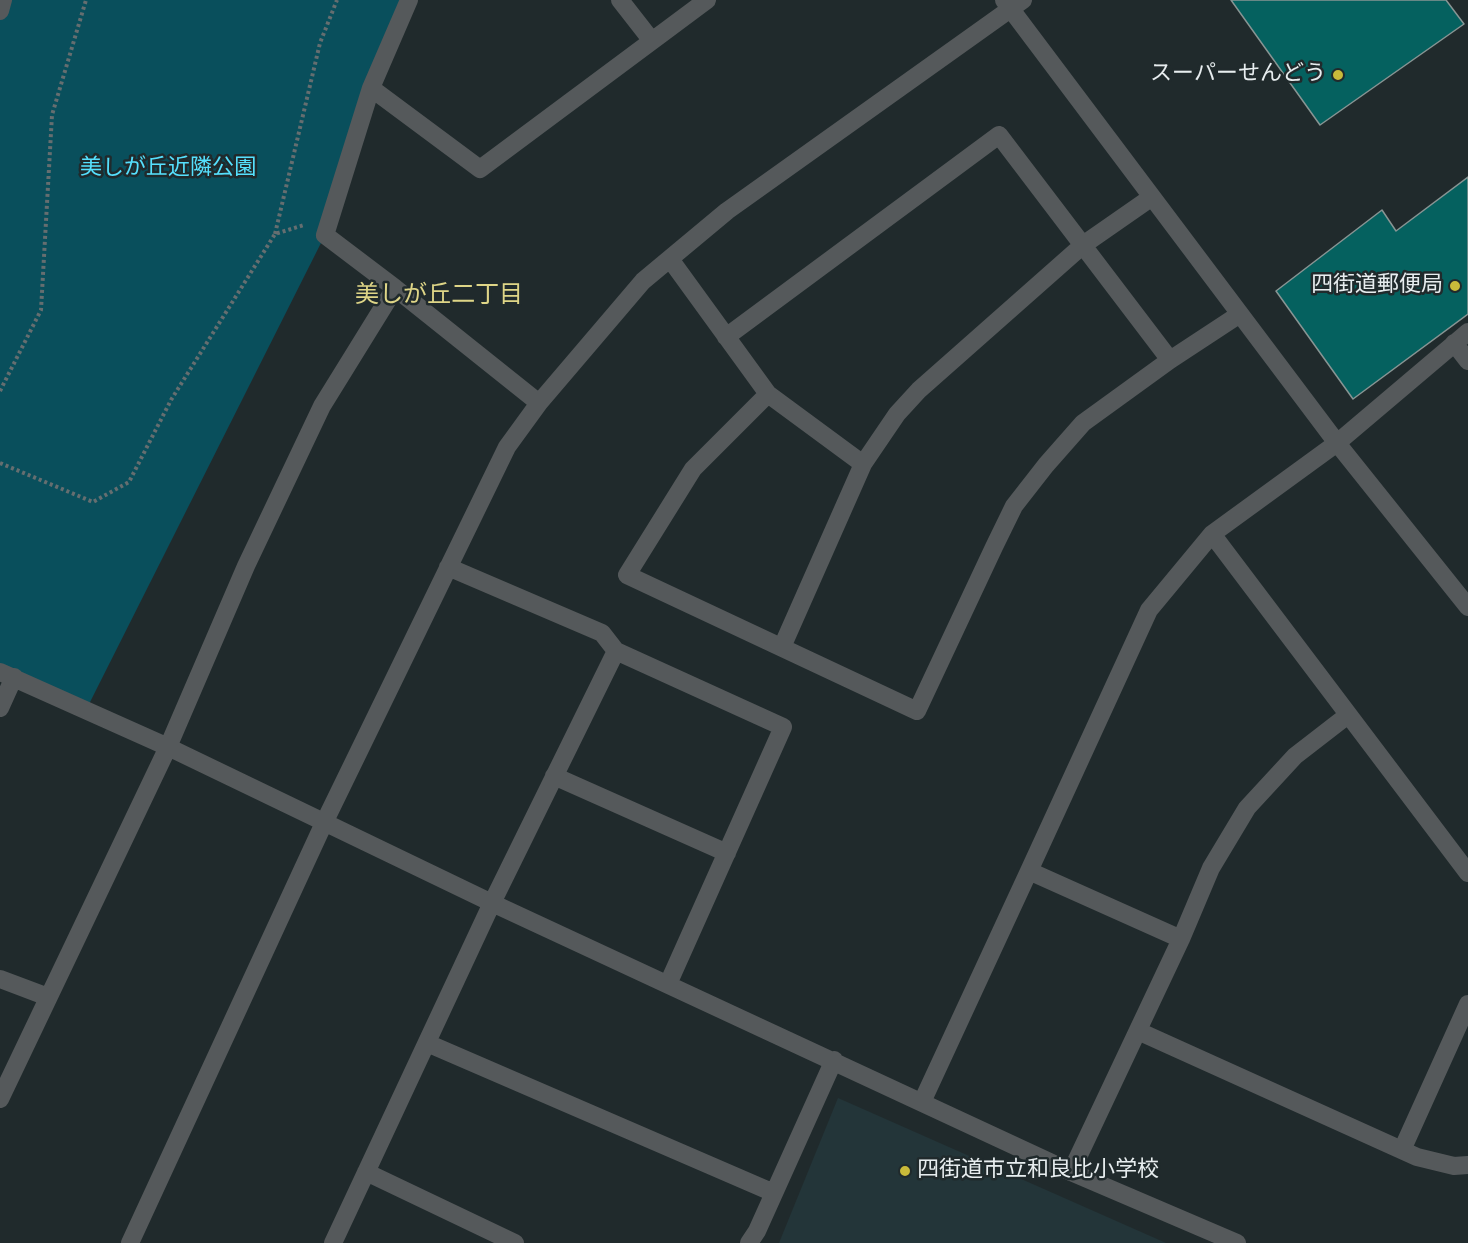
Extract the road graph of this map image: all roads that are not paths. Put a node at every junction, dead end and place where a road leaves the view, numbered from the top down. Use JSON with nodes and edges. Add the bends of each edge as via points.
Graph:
{"nodes":[{"id":1,"x":3,"y":0,"type":"edge"},
{"id":2,"x":409,"y":0,"type":"edge"},
{"id":3,"x":620,"y":0,"type":"edge"},
{"id":4,"x":707,"y":0,"type":"edge"},
{"id":5,"x":1013,"y":3,"type":"edge"},
{"id":6,"x":0,"y":11,"type":"edge"},
{"id":7,"x":652,"y":41,"type":"junction"},
{"id":8,"x":371,"y":88,"type":"junction"},
{"id":9,"x":1152,"y":197,"type":"junction"},
{"id":10,"x":1083,"y":245,"type":"junction"},
{"id":11,"x":670,"y":259,"type":"junction"},
{"id":12,"x":395,"y":288,"type":"junction"},
{"id":13,"x":1240,"y":314,"type":"junction"},
{"id":14,"x":726,"y":337,"type":"junction"},
{"id":15,"x":1461,"y":337,"type":"edge"},
{"id":16,"x":1170,"y":360,"type":"junction"},
{"id":17,"x":1468,"y":361,"type":"edge"},
{"id":18,"x":768,"y":394,"type":"junction"},
{"id":19,"x":539,"y":403,"type":"junction"},
{"id":20,"x":1337,"y":443,"type":"junction"},
{"id":21,"x":863,"y":464,"type":"junction"},
{"id":22,"x":1212,"y":534,"type":"junction"},
{"id":23,"x":448,"y":567,"type":"junction"},
{"id":24,"x":1468,"y":607,"type":"edge"},
{"id":25,"x":782,"y":647,"type":"junction"},
{"id":26,"x":616,"y":651,"type":"junction"},
{"id":27,"x":7,"y":675,"type":"edge"},
{"id":28,"x":0,"y":708,"type":"edge"},
{"id":29,"x":1348,"y":715,"type":"junction"},
{"id":30,"x":168,"y":747,"type":"junction"},
{"id":31,"x":554,"y":776,"type":"junction"},
{"id":32,"x":324,"y":823,"type":"junction"},
{"id":33,"x":727,"y":853,"type":"junction"},
{"id":34,"x":1029,"y":871,"type":"junction"},
{"id":35,"x":1468,"y":873,"type":"edge"},
{"id":36,"x":492,"y":903,"type":"junction"},
{"id":37,"x":1181,"y":939,"type":"junction"},
{"id":38,"x":0,"y":979,"type":"edge"},
{"id":39,"x":668,"y":984,"type":"junction"},
{"id":40,"x":48,"y":997,"type":"junction"},
{"id":41,"x":1468,"y":1004,"type":"edge"},
{"id":42,"x":1138,"y":1031,"type":"junction"},
{"id":43,"x":426,"y":1043,"type":"junction"},
{"id":44,"x":834,"y":1060,"type":"junction"},
{"id":45,"x":0,"y":1099,"type":"edge"},
{"id":46,"x":922,"y":1102,"type":"junction"},
{"id":47,"x":1402,"y":1150,"type":"junction"},
{"id":48,"x":1468,"y":1165,"type":"edge"},
{"id":49,"x":366,"y":1172,"type":"junction"},
{"id":50,"x":1071,"y":1172,"type":"junction"},
{"id":51,"x":774,"y":1193,"type":"junction"},
{"id":52,"x":130,"y":1243,"type":"edge"},
{"id":53,"x":333,"y":1243,"type":"edge"},
{"id":54,"x":515,"y":1243,"type":"edge"},
{"id":55,"x":749,"y":1243,"type":"edge"},
{"id":56,"x":1237,"y":1243,"type":"edge"}],
"edges":[{"from":1,"to":6,"type":"street"},
{"from":2,"to":8,"type":"street"},
{"from":3,"to":7,"type":"street"},
{"from":4,"to":7,"type":"street"},
{"from":5,"to":9,"type":"street"},
{"from":5,"to":11,"type":"street","via":[[727,211]]},
{"from":7,"to":8,"type":"street","via":[[480,169]]},
{"from":8,"to":12,"type":"street","via":[[325,235]]},
{"from":9,"to":10,"type":"street"},
{"from":9,"to":13,"type":"street"},
{"from":10,"to":14,"type":"street","via":[[999,135]]},
{"from":10,"to":16,"type":"street"},
{"from":10,"to":21,"type":"street","via":[[919,390],[897,414]]},
{"from":11,"to":14,"type":"street"},
{"from":11,"to":19,"type":"street","via":[[643,281]]},
{"from":12,"to":19,"type":"street"},
{"from":12,"to":30,"type":"street","via":[[322,406]]},
{"from":13,"to":16,"type":"street"},
{"from":13,"to":20,"type":"street"},
{"from":14,"to":18,"type":"street"},
{"from":15,"to":17,"type":"street"},
{"from":15,"to":20,"type":"street"},
{"from":16,"to":25,"type":"street","via":[[1083,423],[1014,506],[917,711]]},
{"from":18,"to":21,"type":"street"},
{"from":18,"to":25,"type":"street","via":[[693,469],[627,575]]},
{"from":19,"to":23,"type":"street","via":[[507,447]]},
{"from":20,"to":22,"type":"street"},
{"from":20,"to":24,"type":"street"},
{"from":21,"to":25,"type":"street"},
{"from":22,"to":29,"type":"street"},
{"from":22,"to":34,"type":"street","via":[[1149,610]]},
{"from":23,"to":26,"type":"street","via":[[602,633]]},
{"from":23,"to":32,"type":"street"},
{"from":26,"to":31,"type":"street"},
{"from":26,"to":33,"type":"street","via":[[783,727]]},
{"from":27,"to":28,"type":"street"},
{"from":27,"to":30,"type":"street"},
{"from":29,"to":35,"type":"street"},
{"from":29,"to":37,"type":"street","via":[[1295,756],[1247,808],[1211,868]]},
{"from":30,"to":32,"type":"street"},
{"from":30,"to":40,"type":"street"},
{"from":31,"to":33,"type":"street"},
{"from":31,"to":36,"type":"street"},
{"from":32,"to":36,"type":"street"},
{"from":32,"to":52,"type":"street"},
{"from":33,"to":39,"type":"street"},
{"from":34,"to":37,"type":"street"},
{"from":34,"to":46,"type":"street"},
{"from":36,"to":39,"type":"street"},
{"from":36,"to":43,"type":"street"},
{"from":37,"to":42,"type":"street"},
{"from":38,"to":40,"type":"street"},
{"from":39,"to":44,"type":"street"},
{"from":40,"to":45,"type":"street"},
{"from":41,"to":47,"type":"street"},
{"from":42,"to":47,"type":"street"},
{"from":42,"to":50,"type":"street"},
{"from":43,"to":49,"type":"street"},
{"from":43,"to":51,"type":"street"},
{"from":44,"to":46,"type":"street"},
{"from":44,"to":51,"type":"street"},
{"from":46,"to":50,"type":"street"},
{"from":47,"to":48,"type":"street","via":[[1454,1166]]},
{"from":49,"to":53,"type":"street"},
{"from":49,"to":54,"type":"street"},
{"from":50,"to":56,"type":"street"},
{"from":51,"to":55,"type":"street"}]}
